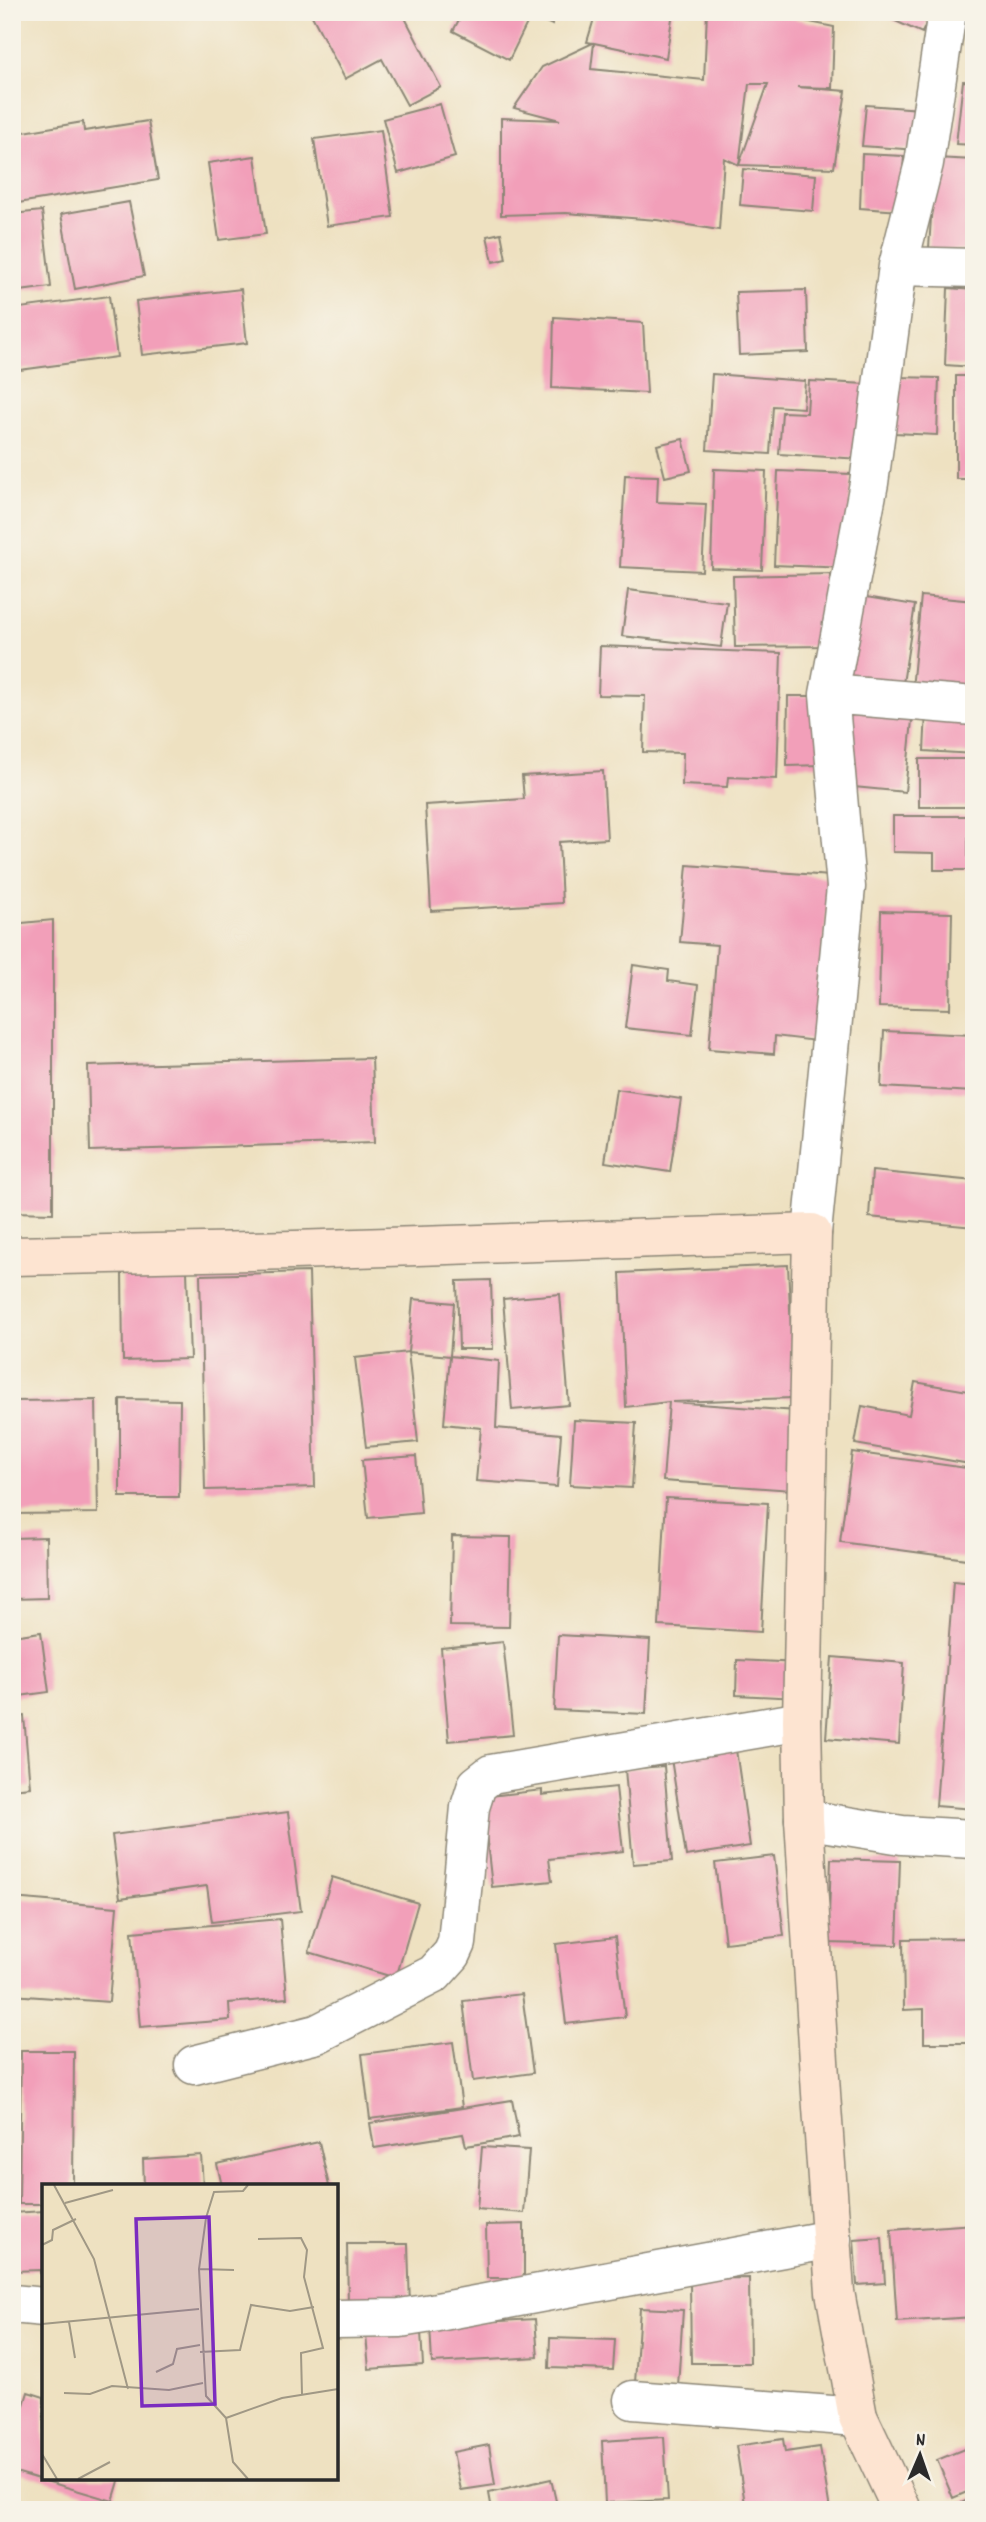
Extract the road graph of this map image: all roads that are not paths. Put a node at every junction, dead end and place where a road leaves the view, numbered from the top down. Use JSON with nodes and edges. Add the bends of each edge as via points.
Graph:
{"nodes":[{"id":1,"x":947,"y":12,"type":"edge"},
{"id":2,"x":898,"y":266,"type":"junction"},
{"id":3,"x":974,"y":268,"type":"edge"},
{"id":4,"x":830,"y":694,"type":"junction"},
{"id":5,"x":974,"y":706,"type":"edge"},
{"id":6,"x":811,"y":1233,"type":"junction"},
{"id":7,"x":12,"y":1256,"type":"edge"},
{"id":8,"x":802,"y":1721,"type":"junction"},
{"id":9,"x":804,"y":1819,"type":"junction"},
{"id":10,"x":974,"y":1839,"type":"edge"},
{"id":11,"x":194,"y":2065,"type":"dead end"},
{"id":12,"x":832,"y":2239,"type":"junction"},
{"id":13,"x":12,"y":2304,"type":"edge"},
{"id":14,"x":42,"y":2306,"type":"edge"},
{"id":15,"x":338,"y":2319,"type":"edge"},
{"id":16,"x":633,"y":2400,"type":"dead end"},
{"id":17,"x":858,"y":2417,"type":"junction"},
{"id":18,"x":902,"y":2510,"type":"edge"}],
"edges":[{"from":1,"to":2,"type":"street","via":[[924,163]]},
{"from":2,"to":3,"type":"street"},
{"from":2,"to":4,"type":"street","via":[[869,482]]},
{"from":4,"to":5,"type":"street"},
{"from":4,"to":6,"type":"street","via":[[846,887]]},
{"from":6,"to":7,"type":"street"},
{"from":6,"to":8,"type":"street"},
{"from":8,"to":9,"type":"street"},
{"from":8,"to":11,"type":"street","via":[[491,1774],[477,1785],[470,1807],[457,1943],[434,1974],[317,2034]]},
{"from":9,"to":10,"type":"street","via":[[902,1835]]},
{"from":9,"to":12,"type":"street"},
{"from":12,"to":15,"type":"street","via":[[422,2315]]},
{"from":12,"to":17,"type":"street","via":[[835,2292]]},
{"from":13,"to":14,"type":"street"},
{"from":16,"to":17,"type":"street"},
{"from":17,"to":18,"type":"street"}]}
